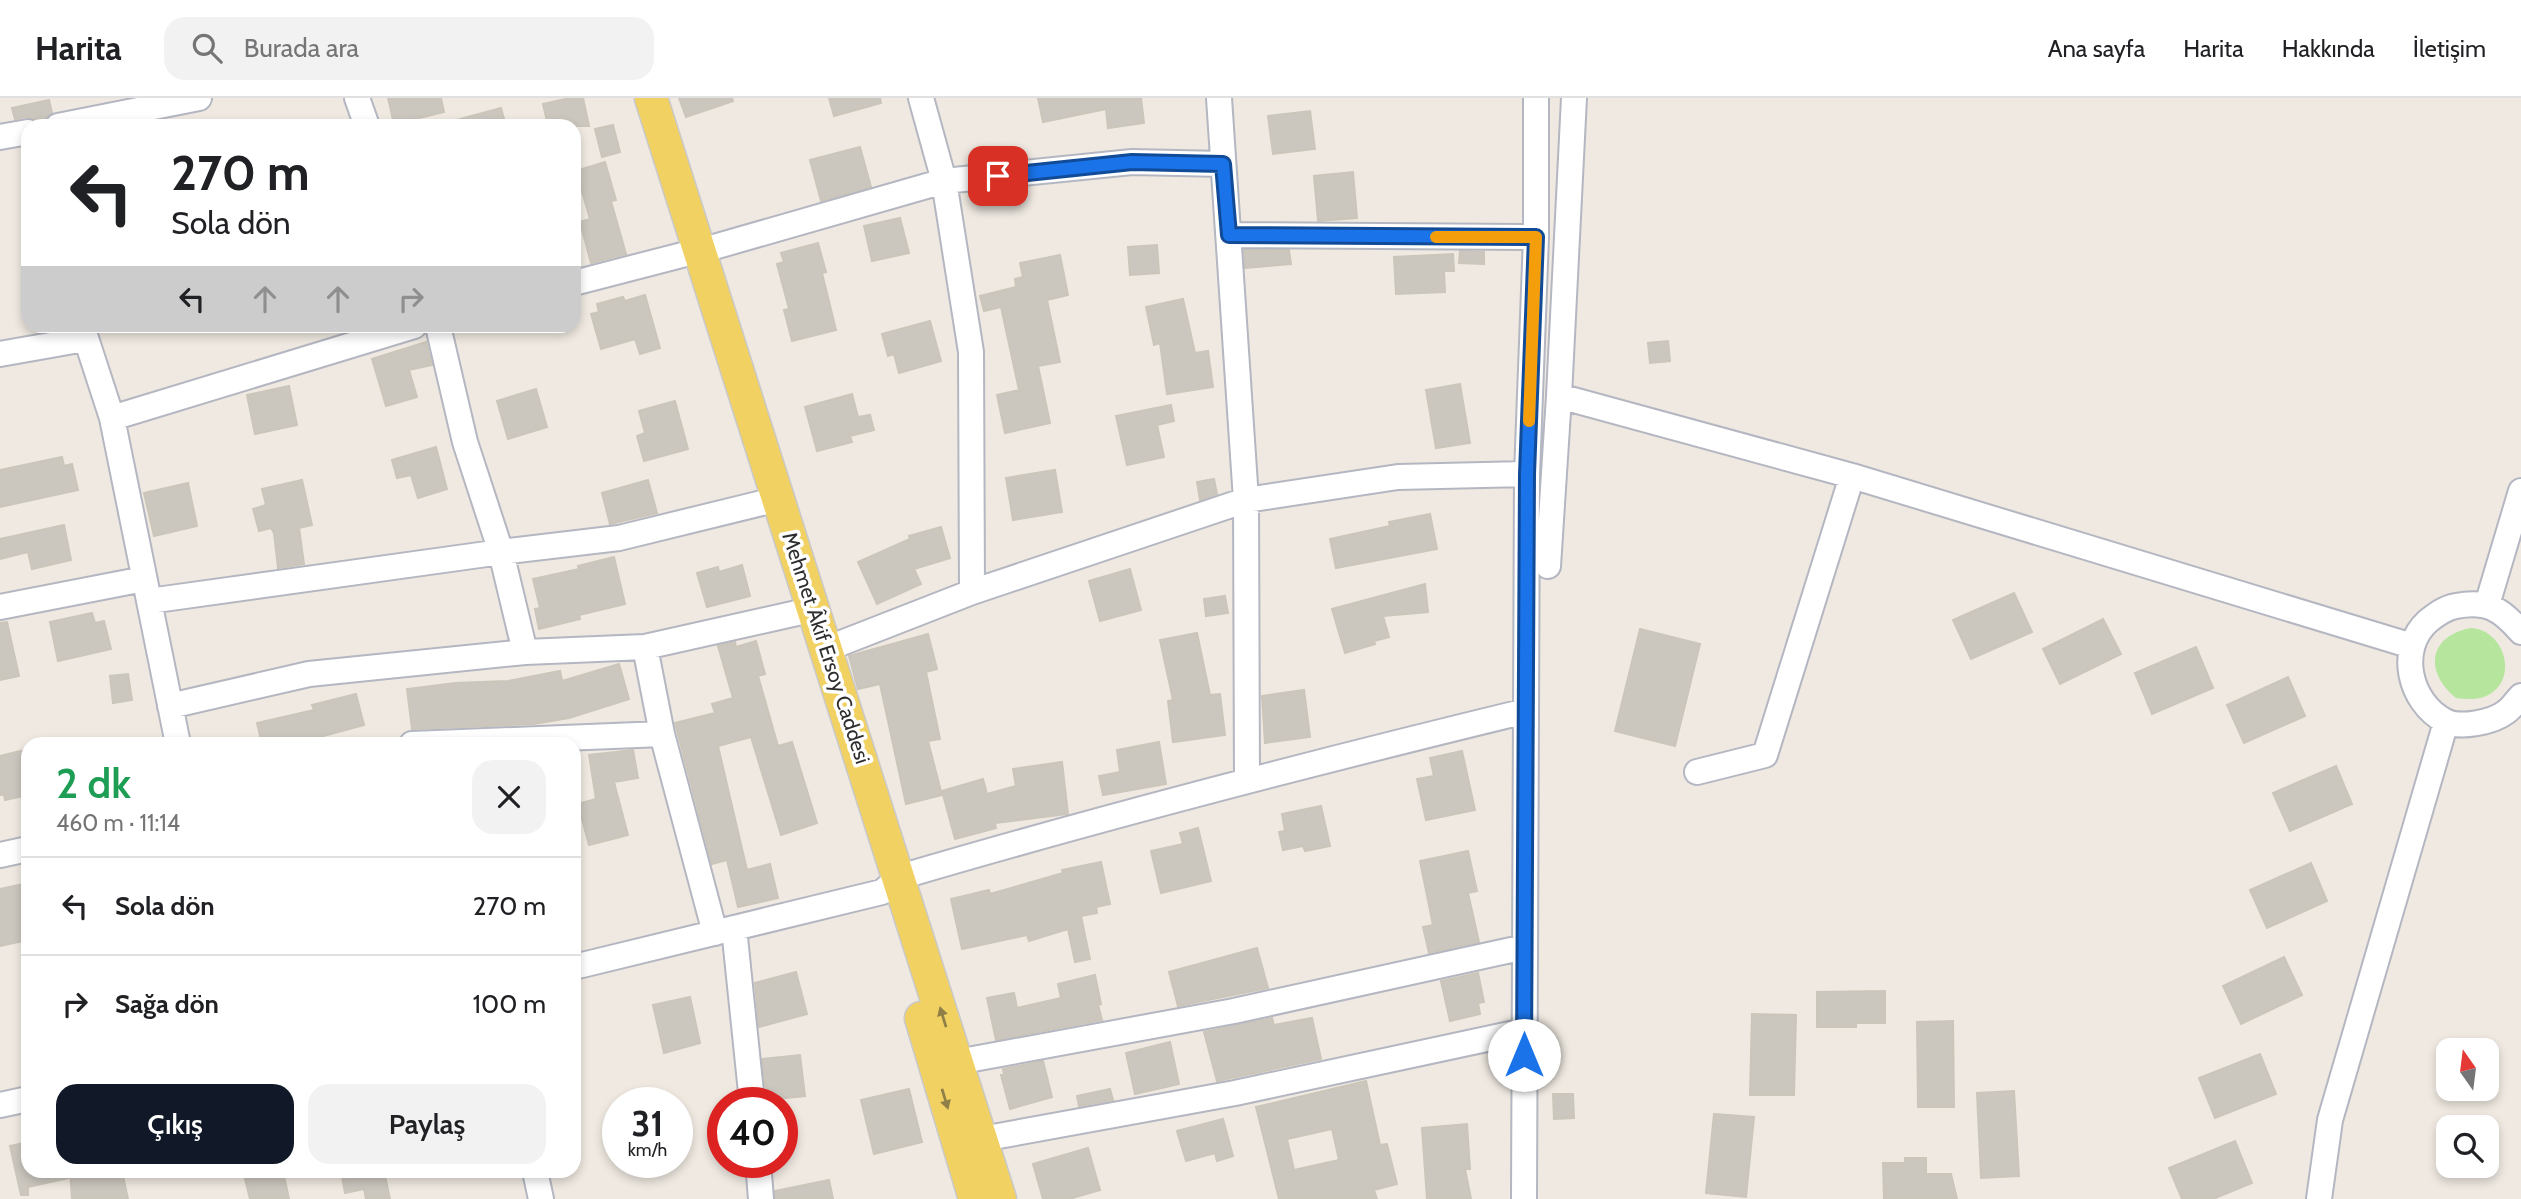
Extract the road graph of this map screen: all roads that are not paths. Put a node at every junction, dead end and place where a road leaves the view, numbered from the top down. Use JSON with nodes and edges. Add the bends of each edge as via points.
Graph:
{"nodes":[{"id":1,"x":199,"y":98,"type":"edge"},
{"id":2,"x":358,"y":98,"type":"edge"},
{"id":3,"x":634,"y":98,"type":"edge"},
{"id":4,"x":651,"y":98,"type":"edge"},
{"id":5,"x":921,"y":98,"type":"edge"},
{"id":6,"x":1219,"y":98,"type":"edge"},
{"id":7,"x":1536,"y":98,"type":"edge"},
{"id":8,"x":1574,"y":98,"type":"edge"},
{"id":9,"x":93,"y":119,"type":"edge"},
{"id":10,"x":366,"y":119,"type":"edge"},
{"id":11,"x":21,"y":133,"type":"edge"},
{"id":12,"x":0,"y":137,"type":"edge"},
{"id":13,"x":1223,"y":164,"type":"junction"},
{"id":14,"x":944,"y":181,"type":"junction"},
{"id":15,"x":1229,"y":235,"type":"junction"},
{"id":16,"x":1536,"y":237,"type":"junction"},
{"id":17,"x":691,"y":253,"type":"junction"},
{"id":18,"x":581,"y":281,"type":"edge"},
{"id":19,"x":80,"y":333,"type":"edge"},
{"id":20,"x":84,"y":333,"type":"edge"},
{"id":21,"x":391,"y":333,"type":"edge"},
{"id":22,"x":440,"y":333,"type":"edge"},
{"id":23,"x":0,"y":354,"type":"edge"},
{"id":24,"x":1559,"y":396,"type":"junction"},
{"id":25,"x":112,"y":418,"type":"junction"},
{"id":26,"x":1527,"y":474,"type":"junction"},
{"id":27,"x":1852,"y":476,"type":"junction"},
{"id":28,"x":2521,"y":491,"type":"edge"},
{"id":29,"x":1246,"y":500,"type":"junction"},
{"id":30,"x":761,"y":503,"type":"junction"},
{"id":31,"x":501,"y":552,"type":"junction"},
{"id":32,"x":1548,"y":566,"type":"dead end"},
{"id":33,"x":146,"y":590,"type":"junction"},
{"id":34,"x":972,"y":592,"type":"junction"},
{"id":35,"x":2487,"y":605,"type":"junction"},
{"id":36,"x":0,"y":607,"type":"edge"},
{"id":37,"x":797,"y":613,"type":"junction"},
{"id":38,"x":2521,"y":632,"type":"edge"},
{"id":39,"x":2412,"y":646,"type":"junction"},
{"id":40,"x":645,"y":647,"type":"junction"},
{"id":41,"x":826,"y":649,"type":"junction"},
{"id":42,"x":525,"y":652,"type":"junction"},
{"id":43,"x":2521,"y":696,"type":"edge"},
{"id":44,"x":170,"y":706,"type":"junction"},
{"id":45,"x":1526,"y":710,"type":"junction"},
{"id":46,"x":2446,"y":722,"type":"junction"},
{"id":47,"x":662,"y":734,"type":"junction"},
{"id":48,"x":176,"y":737,"type":"edge"},
{"id":49,"x":581,"y":737,"type":"edge"},
{"id":50,"x":1697,"y":772,"type":"dead end"},
{"id":51,"x":1247,"y":779,"type":"junction"},
{"id":52,"x":21,"y":850,"type":"edge"},
{"id":53,"x":0,"y":855,"type":"edge"},
{"id":54,"x":891,"y":885,"type":"junction"},
{"id":55,"x":725,"y":930,"type":"junction"},
{"id":56,"x":1525,"y":947,"type":"junction"},
{"id":57,"x":581,"y":965,"type":"edge"},
{"id":58,"x":1524,"y":1031,"type":"junction"},
{"id":59,"x":957,"y":1062,"type":"junction"},
{"id":60,"x":750,"y":1087,"type":"edge"},
{"id":61,"x":21,"y":1100,"type":"edge"},
{"id":62,"x":0,"y":1105,"type":"edge"},
{"id":63,"x":982,"y":1139,"type":"junction"},
{"id":64,"x":536,"y":1178,"type":"edge"},
{"id":65,"x":759,"y":1178,"type":"edge"},
{"id":66,"x":541,"y":1199,"type":"edge"},
{"id":67,"x":761,"y":1199,"type":"edge"},
{"id":68,"x":975,"y":1199,"type":"edge"},
{"id":69,"x":1000,"y":1199,"type":"edge"},
{"id":70,"x":1524,"y":1199,"type":"edge"},
{"id":71,"x":2319,"y":1199,"type":"edge"}],
"edges":[{"from":1,"to":9,"type":"street"},
{"from":2,"to":10,"type":"street"},
{"from":3,"to":17,"type":"main road","name":"Mehmet Âkif Ersoy Caddesi"},
{"from":4,"to":17,"type":"main road","name":"Mehmet Âkif Ersoy Caddesi"},
{"from":5,"to":14,"type":"street"},
{"from":6,"to":13,"type":"street"},
{"from":7,"to":16,"type":"street"},
{"from":8,"to":24,"type":"street"},
{"from":11,"to":12,"type":"street"},
{"from":13,"to":14,"type":"street","via":[[1132,162]]},
{"from":13,"to":15,"type":"street"},
{"from":14,"to":17,"type":"street"},
{"from":14,"to":34,"type":"street","via":[[971,352]]},
{"from":15,"to":16,"type":"street"},
{"from":15,"to":29,"type":"street"},
{"from":16,"to":26,"type":"street"},
{"from":17,"to":18,"type":"street"},
{"from":17,"to":30,"type":"main road","name":"Mehmet Âkif Ersoy Caddesi"},
{"from":17,"to":41,"type":"main road","name":"Mehmet Âkif Ersoy Caddesi"},
{"from":19,"to":23,"type":"street"},
{"from":20,"to":25,"type":"street"},
{"from":21,"to":25,"type":"street"},
{"from":22,"to":31,"type":"street","via":[[465,442]]},
{"from":24,"to":27,"type":"street"},
{"from":24,"to":32,"type":"street"},
{"from":25,"to":33,"type":"street"},
{"from":26,"to":29,"type":"street","via":[[1398,477]]},
{"from":26,"to":45,"type":"street"},
{"from":27,"to":39,"type":"street"},
{"from":27,"to":50,"type":"street","via":[[1765,755]]},
{"from":28,"to":35,"type":"street"},
{"from":29,"to":34,"type":"street"},
{"from":29,"to":51,"type":"street"},
{"from":30,"to":31,"type":"street","via":[[619,538]]},
{"from":30,"to":37,"type":"main road","name":"Mehmet Âkif Ersoy Caddesi"},
{"from":31,"to":33,"type":"street"},
{"from":31,"to":42,"type":"street"},
{"from":33,"to":36,"type":"street"},
{"from":33,"to":44,"type":"street"},
{"from":34,"to":41,"type":"street"},
{"from":35,"to":38,"type":"street","via":[[2508,617]]},
{"from":35,"to":39,"type":"street","via":[[2469,603],[2437,613],[2422,627]]},
{"from":37,"to":40,"type":"street"},
{"from":37,"to":54,"type":"main road","name":"Mehmet Âkif Ersoy Caddesi"},
{"from":39,"to":46,"type":"street","via":[[2409,669],[2415,690]]},
{"from":40,"to":42,"type":"street"},
{"from":40,"to":47,"type":"street"},
{"from":41,"to":54,"type":"main road","name":"Mehmet Âkif Ersoy Caddesi"},
{"from":42,"to":44,"type":"street","via":[[309,674]]},
{"from":43,"to":46,"type":"street","via":[[2495,719],[2475,724]]},
{"from":44,"to":48,"type":"street"},
{"from":45,"to":51,"type":"street"},
{"from":45,"to":56,"type":"street"},
{"from":46,"to":71,"type":"street","via":[[2330,1121]]},
{"from":47,"to":49,"type":"street"},
{"from":47,"to":55,"type":"street"},
{"from":51,"to":54,"type":"street","via":[[1072,826]]},
{"from":52,"to":53,"type":"street"},
{"from":54,"to":55,"type":"street"},
{"from":59,"to":54,"type":"main road","name":"Mehmet Âkif Ersoy Caddesi","one_way":true},
{"from":54,"to":68,"type":"main road","name":"Mehmet Âkif Ersoy Caddesi","one_way":true},
{"from":55,"to":57,"type":"street"},
{"from":55,"to":60,"type":"street"},
{"from":56,"to":58,"type":"street"},
{"from":56,"to":59,"type":"street","via":[[1234,1011]]},
{"from":58,"to":63,"type":"street","via":[[1236,1093]]},
{"from":58,"to":70,"type":"street"},
{"from":59,"to":63,"type":"main road","name":"Mehmet Âkif Ersoy Caddesi"},
{"from":61,"to":62,"type":"street"},
{"from":63,"to":69,"type":"main road","name":"Mehmet Âkif Ersoy Caddesi"},
{"from":64,"to":66,"type":"street"},
{"from":65,"to":67,"type":"street"}]}
